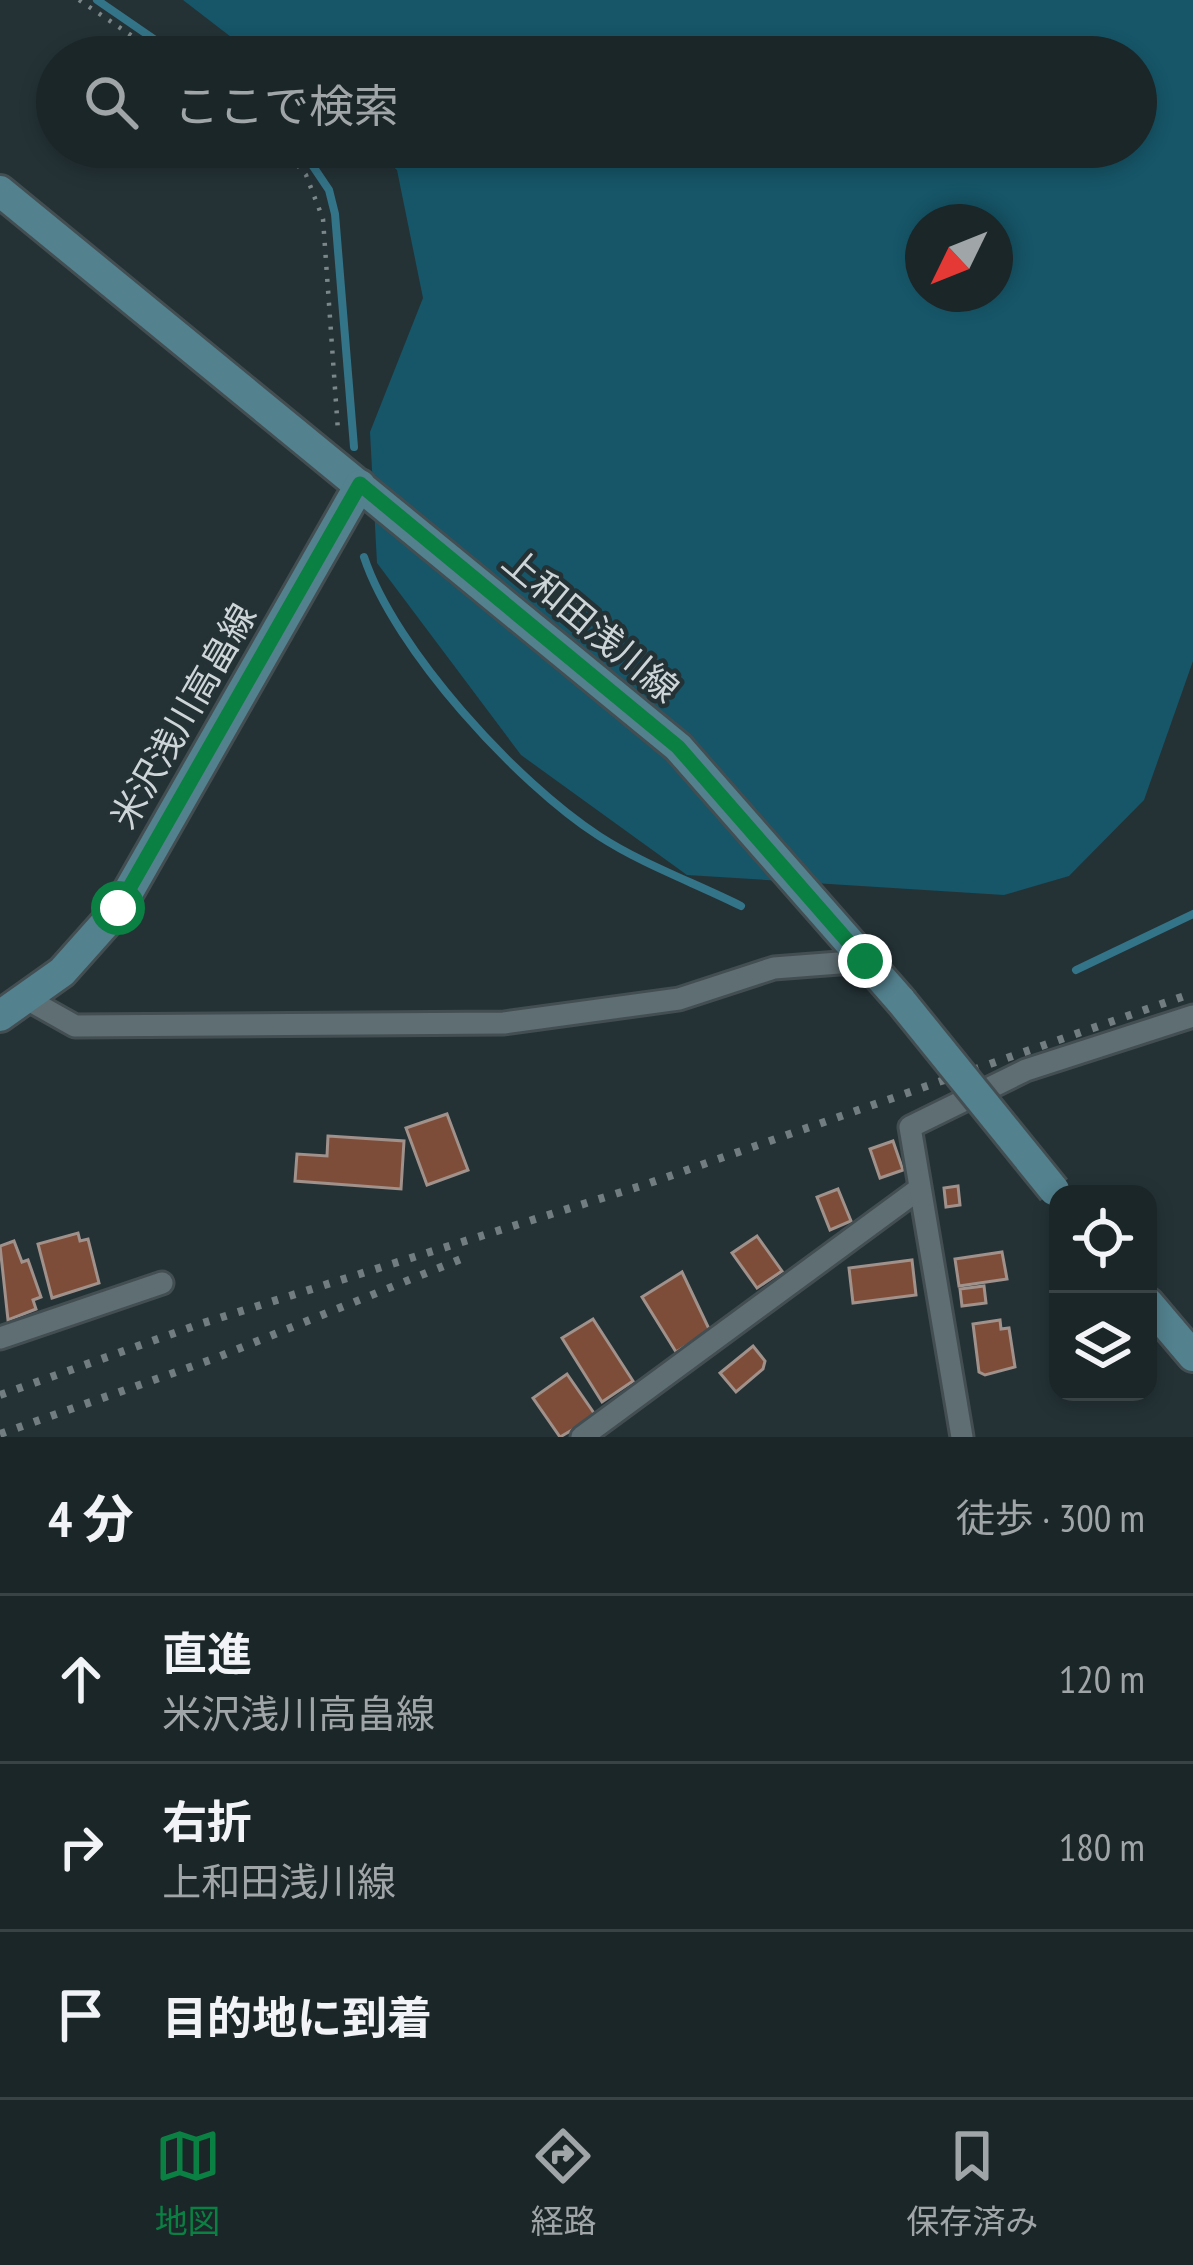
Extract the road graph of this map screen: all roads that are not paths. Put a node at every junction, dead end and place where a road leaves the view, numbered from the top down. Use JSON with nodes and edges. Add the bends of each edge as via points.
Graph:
{"nodes":[{"id":1,"x":0,"y":191,"type":"edge"},
{"id":2,"x":360,"y":484,"type":"junction"},
{"id":3,"x":865,"y":961,"type":"junction"},
{"id":4,"x":28,"y":998,"type":"junction"},
{"id":5,"x":0,"y":1016,"type":"edge"},
{"id":6,"x":1193,"y":1016,"type":"edge"},
{"id":7,"x":1050,"y":1185,"type":"edge"},
{"id":8,"x":919,"y":1189,"type":"junction"},
{"id":9,"x":162,"y":1283,"type":"dead end"},
{"id":10,"x":1157,"y":1314,"type":"edge"},
{"id":11,"x":0,"y":1338,"type":"edge"},
{"id":12,"x":1193,"y":1356,"type":"edge"},
{"id":13,"x":582,"y":1437,"type":"edge"},
{"id":14,"x":962,"y":1437,"type":"edge"}],
"edges":[{"from":1,"to":2,"type":"main road","name":"上和田浅川線"},
{"from":2,"to":3,"type":"main road","name":"上和田浅川線","via":[[678,747]]},
{"from":2,"to":4,"type":"main road","name":"米沢浅川高畠線","via":[[118,908]]},
{"from":3,"to":4,"type":"street","via":[[774,968],[679,999],[504,1023],[75,1026]]},
{"from":3,"to":7,"type":"main road","name":"上和田浅川線","bridge":true},
{"from":4,"to":5,"type":"main road","name":"米沢浅川高畠線"},
{"from":6,"to":8,"type":"street","via":[[1026,1070],[910,1127]]},
{"from":8,"to":13,"type":"street"},
{"from":8,"to":14,"type":"street"},
{"from":9,"to":11,"type":"street"},
{"from":10,"to":12,"type":"main road"}]}
